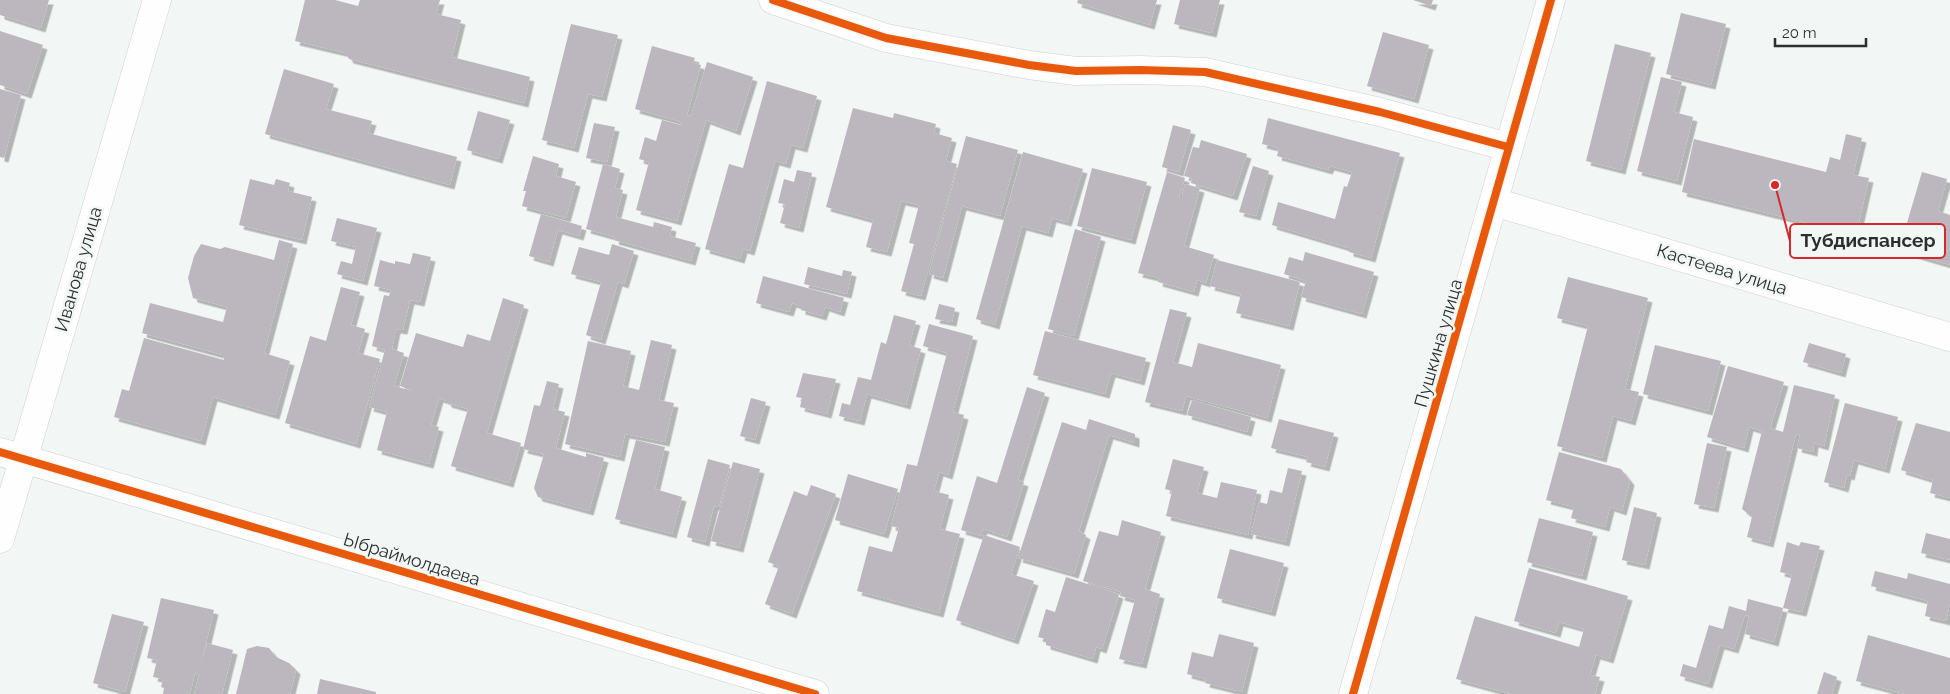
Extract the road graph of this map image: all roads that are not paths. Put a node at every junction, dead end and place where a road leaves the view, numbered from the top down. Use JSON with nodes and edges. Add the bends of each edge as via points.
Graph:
{"nodes":[{"id":1,"x":157,"y":0,"type":"edge"},
{"id":2,"x":773,"y":0,"type":"edge"},
{"id":3,"x":1551,"y":0,"type":"edge"},
{"id":4,"x":1508,"y":147,"type":"junction"},
{"id":5,"x":1494,"y":202,"type":"junction"},
{"id":6,"x":1950,"y":337,"type":"edge"},
{"id":7,"x":11,"y":456,"type":"edge"},
{"id":8,"x":0,"y":539,"type":"edge"},
{"id":9,"x":815,"y":694,"type":"edge"},
{"id":10,"x":1354,"y":694,"type":"edge"}],
"edges":[{"from":1,"to":7,"type":"street","name":"Иванова улица"},
{"from":2,"to":4,"type":"street","via":[[886,38],[1076,71],[1205,72],[1371,110]]},
{"from":3,"to":4,"type":"street","name":"Пушкина улица"},
{"from":4,"to":5,"type":"street","name":"Пушкина улица"},
{"from":5,"to":6,"type":"street","name":"Кастеева улица"},
{"from":5,"to":10,"type":"street","name":"Пушкина улица"},
{"from":7,"to":8,"type":"street","name":"Иванова улица"},
{"from":7,"to":9,"type":"street","name":"Ыбраймолдаева"}]}
